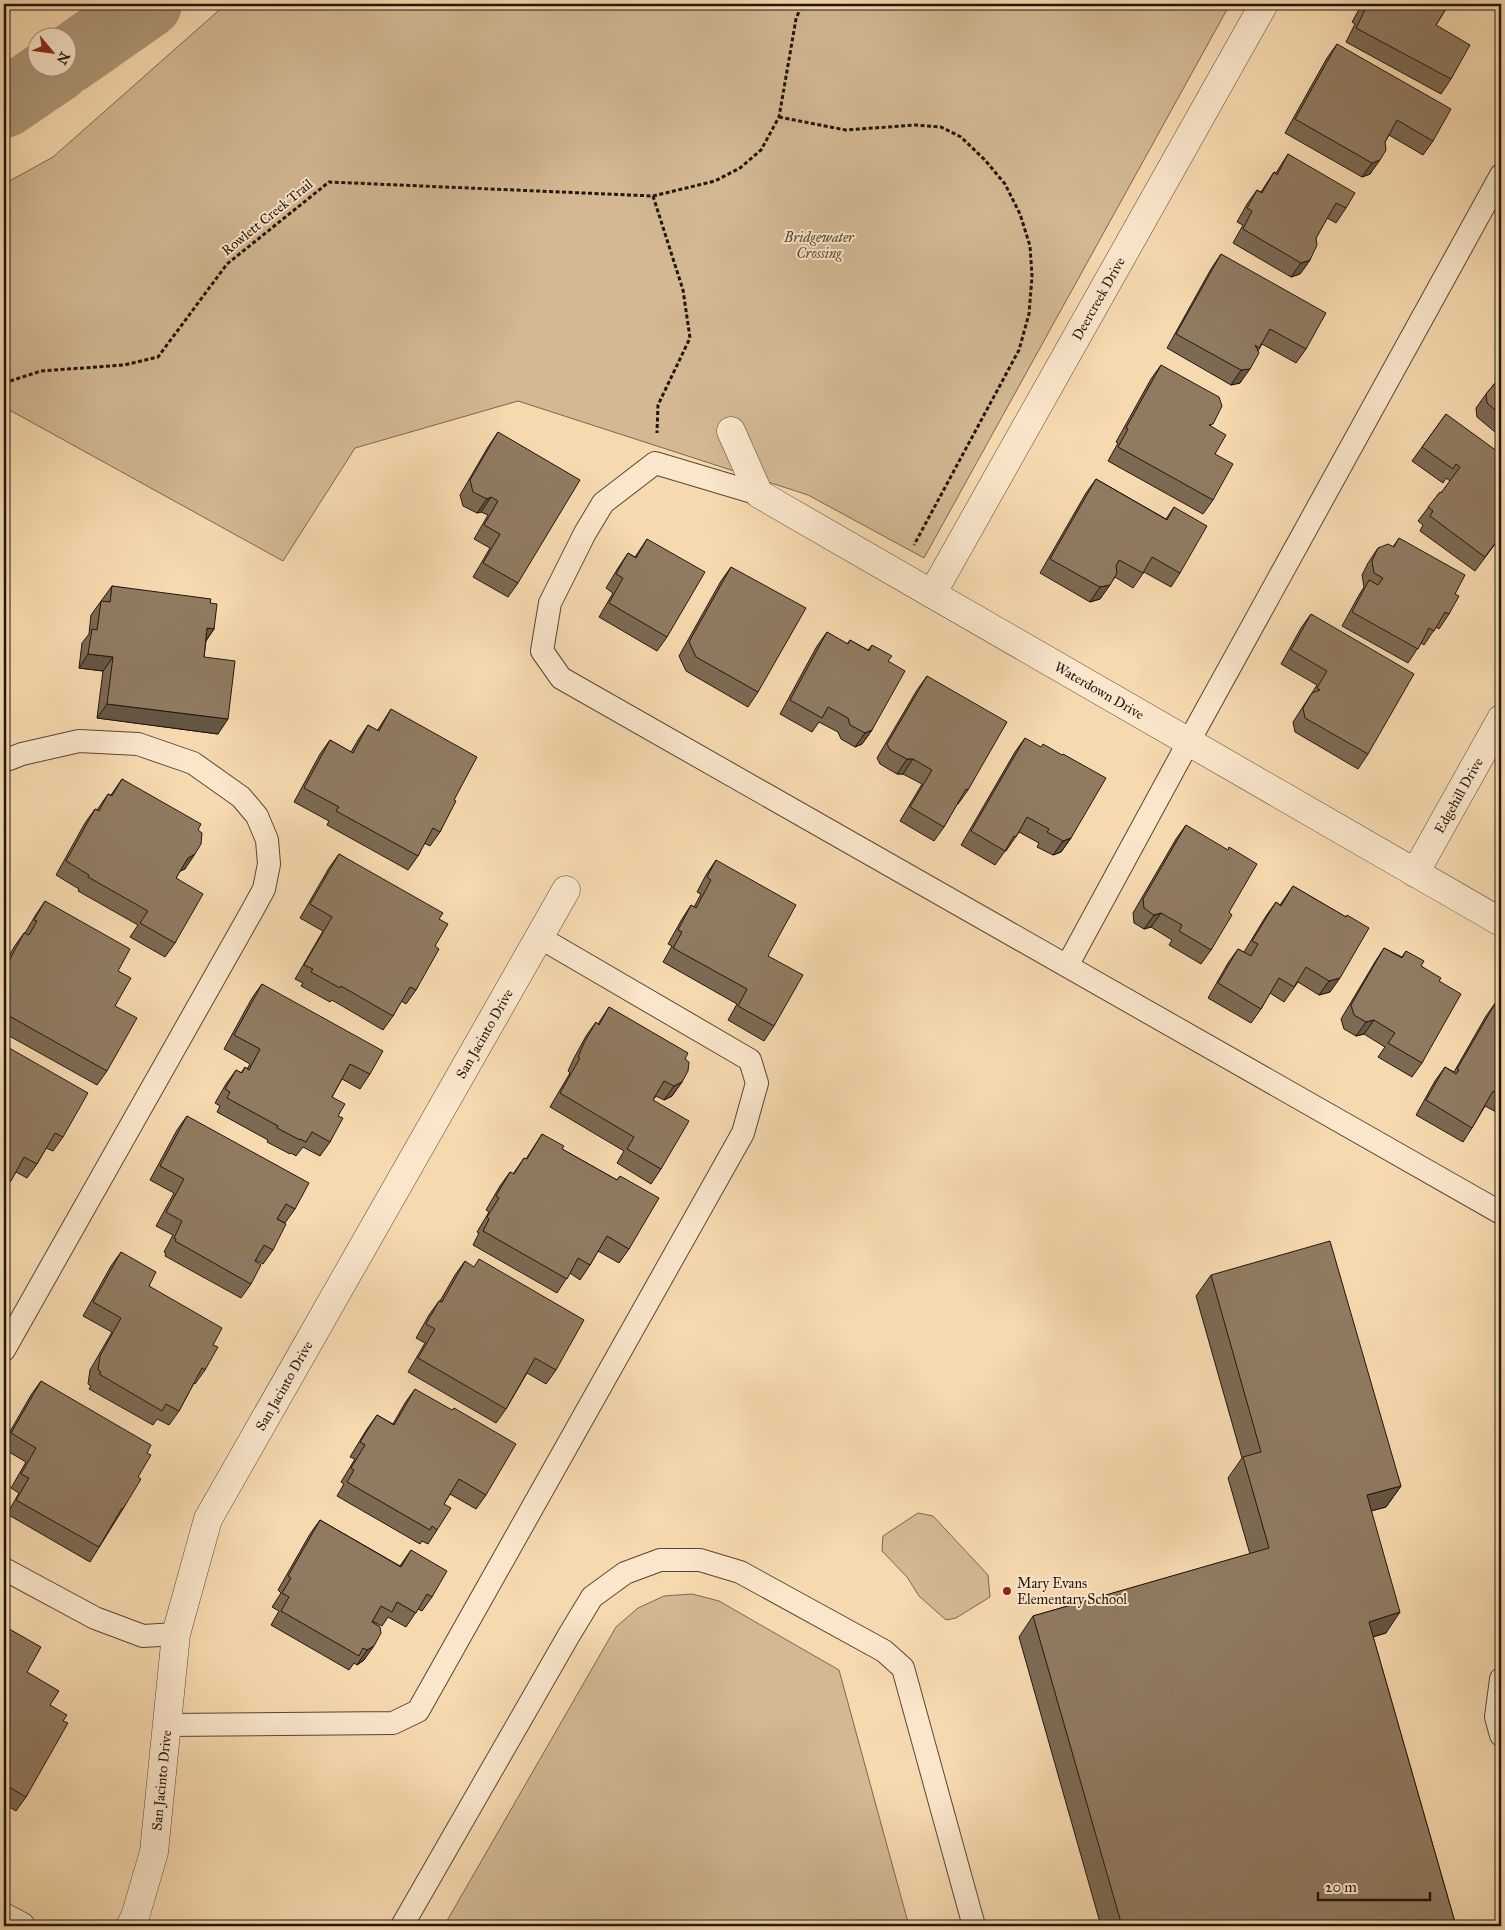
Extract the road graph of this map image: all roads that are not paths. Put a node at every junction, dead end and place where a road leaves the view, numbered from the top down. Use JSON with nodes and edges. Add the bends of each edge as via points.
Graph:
{"nodes":[{"id":1,"x":1264,"y":4,"type":"edge"},
{"id":2,"x":1501,"y":175,"type":"edge"},
{"id":3,"x":731,"y":431,"type":"dead end"},
{"id":4,"x":759,"y":494,"type":"junction"},
{"id":5,"x":932,"y":594,"type":"junction"},
{"id":6,"x":1501,"y":719,"type":"edge"},
{"id":7,"x":1188,"y":743,"type":"junction"},
{"id":8,"x":4,"y":761,"type":"edge"},
{"id":9,"x":1415,"y":873,"type":"junction"},
{"id":10,"x":566,"y":890,"type":"dead end"},
{"id":11,"x":1501,"y":922,"type":"edge"},
{"id":12,"x":539,"y":938,"type":"junction"},
{"id":13,"x":1067,"y":966,"type":"junction"},
{"id":14,"x":1501,"y":1213,"type":"edge"},
{"id":15,"x":4,"y":1350,"type":"edge"},
{"id":16,"x":4,"y":1569,"type":"edge"},
{"id":17,"x":176,"y":1634,"type":"junction"},
{"id":18,"x":1501,"y":1679,"type":"edge"},
{"id":19,"x":168,"y":1725,"type":"junction"},
{"id":20,"x":1501,"y":1735,"type":"edge"},
{"id":21,"x":4,"y":1917,"type":"edge"},
{"id":22,"x":21,"y":1926,"type":"edge"},
{"id":23,"x":130,"y":1926,"type":"edge"},
{"id":24,"x":402,"y":1926,"type":"edge"},
{"id":25,"x":974,"y":1926,"type":"edge"}],
"edges":[{"from":1,"to":5,"type":"street","name":"Deercreek Drive"},
{"from":2,"to":7,"type":"lane"},
{"from":3,"to":4,"type":"street"},
{"from":4,"to":5,"type":"street","name":"Waterdown Drive"},
{"from":4,"to":13,"type":"lane","via":[[655,463],[603,503],[550,603],[542,651],[561,678]]},
{"from":5,"to":7,"type":"street","name":"Waterdown Drive"},
{"from":6,"to":9,"type":"street","name":"Edgehill Drive"},
{"from":7,"to":9,"type":"street","name":"Waterdown Drive"},
{"from":7,"to":13,"type":"lane"},
{"from":8,"to":15,"type":"lane","via":[[79,741],[138,744],[193,763],[241,797],[257,816],[267,840],[269,864],[264,889]]},
{"from":9,"to":11,"type":"street","name":"Waterdown Drive"},
{"from":10,"to":12,"type":"street","name":"San Jacinto Drive"},
{"from":12,"to":17,"type":"street","name":"San Jacinto Drive","via":[[208,1519]]},
{"from":12,"to":19,"type":"lane","via":[[750,1060],[757,1082],[743,1132],[418,1711],[393,1723]]},
{"from":13,"to":14,"type":"lane"},
{"from":16,"to":17,"type":"lane","via":[[95,1618],[143,1636]]},
{"from":17,"to":19,"type":"street","name":"San Jacinto Drive"},
{"from":18,"to":20,"type":"lane","via":[[1496,1717]]},
{"from":19,"to":23,"type":"street","name":"San Jacinto Drive","via":[[154,1852]]},
{"from":21,"to":22,"type":"street"},
{"from":24,"to":25,"type":"lane","via":[[592,1597],[625,1572],[660,1560],[700,1560],[740,1572],[884,1651],[903,1668]]}]}
